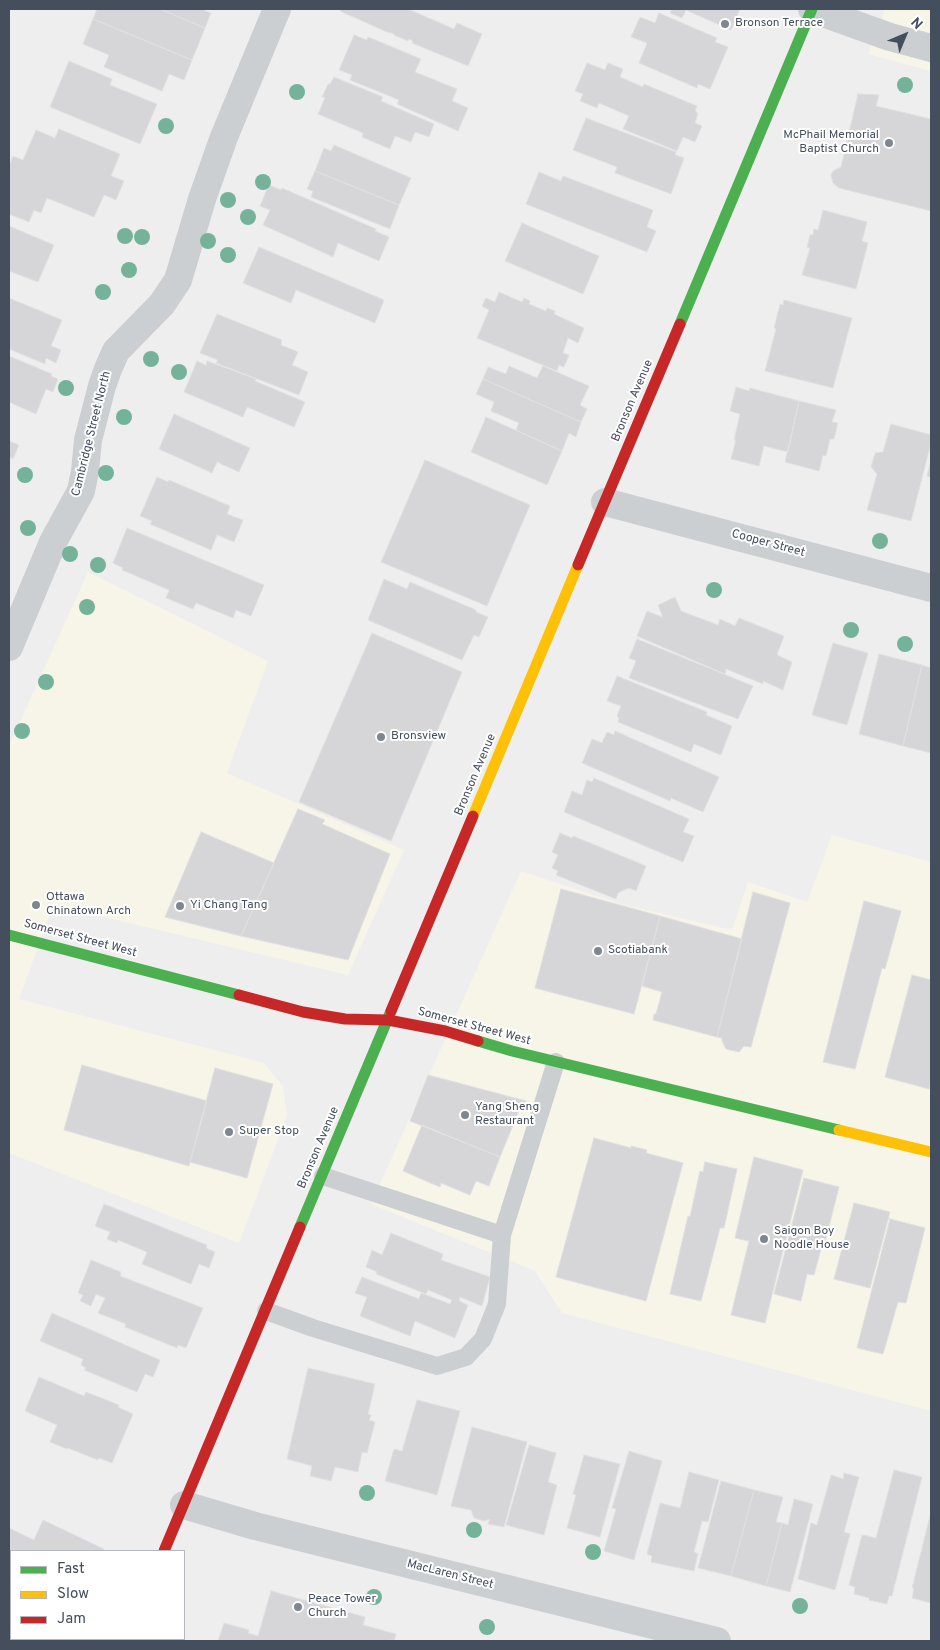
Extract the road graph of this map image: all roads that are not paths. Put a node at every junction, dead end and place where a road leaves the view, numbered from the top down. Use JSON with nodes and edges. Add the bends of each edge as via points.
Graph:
{"nodes":[{"id":1,"x":277,"y":9,"type":"edge"},
{"id":2,"x":812,"y":9,"type":"edge"},
{"id":3,"x":931,"y":48,"type":"edge"},
{"id":4,"x":605,"y":502,"type":"junction"},
{"id":5,"x":931,"y":588,"type":"edge"},
{"id":6,"x":9,"y":647,"type":"edge"},
{"id":7,"x":9,"y":935,"type":"edge"},
{"id":8,"x":388,"y":1020,"type":"junction"},
{"id":9,"x":556,"y":1062,"type":"junction"},
{"id":10,"x":931,"y":1152,"type":"edge"},
{"id":11,"x":323,"y":1176,"type":"junction"},
{"id":12,"x":502,"y":1236,"type":"junction"},
{"id":13,"x":266,"y":1311,"type":"junction"},
{"id":14,"x":184,"y":1505,"type":"junction"},
{"id":15,"x":164,"y":1550,"type":"edge"},
{"id":16,"x":717,"y":1641,"type":"edge"}],
"edges":[{"from":1,"to":6,"type":"street","name":"Cambridge Street North","via":[[224,137],[178,280],[162,304],[116,351],[108,369],[88,440],[80,491],[53,542]]},
{"from":2,"to":3,"type":"street"},
{"from":2,"to":4,"type":"main road","name":"Bronson Avenue"},
{"from":4,"to":5,"type":"street","name":"Cooper Street"},
{"from":4,"to":8,"type":"main road","name":"Bronson Avenue"},
{"from":7,"to":8,"type":"main road","name":"Somerset Street West","via":[[303,1012],[345,1020]]},
{"from":8,"to":9,"type":"main road","name":"Somerset Street West","via":[[445,1031]]},
{"from":8,"to":11,"type":"main road","name":"Bronson Avenue"},
{"from":9,"to":10,"type":"main road","name":"Somerset Street West"},
{"from":9,"to":12,"type":"lane"},
{"from":11,"to":12,"type":"lane"},
{"from":11,"to":13,"type":"main road","name":"Bronson Avenue"},
{"from":12,"to":13,"type":"lane","via":[[497,1304],[483,1339],[466,1357],[437,1366]]},
{"from":13,"to":14,"type":"main road","name":"Bronson Avenue"},
{"from":14,"to":15,"type":"main road","name":"Bronson Avenue"},
{"from":14,"to":16,"type":"street","name":"MacLaren Street"}]}
